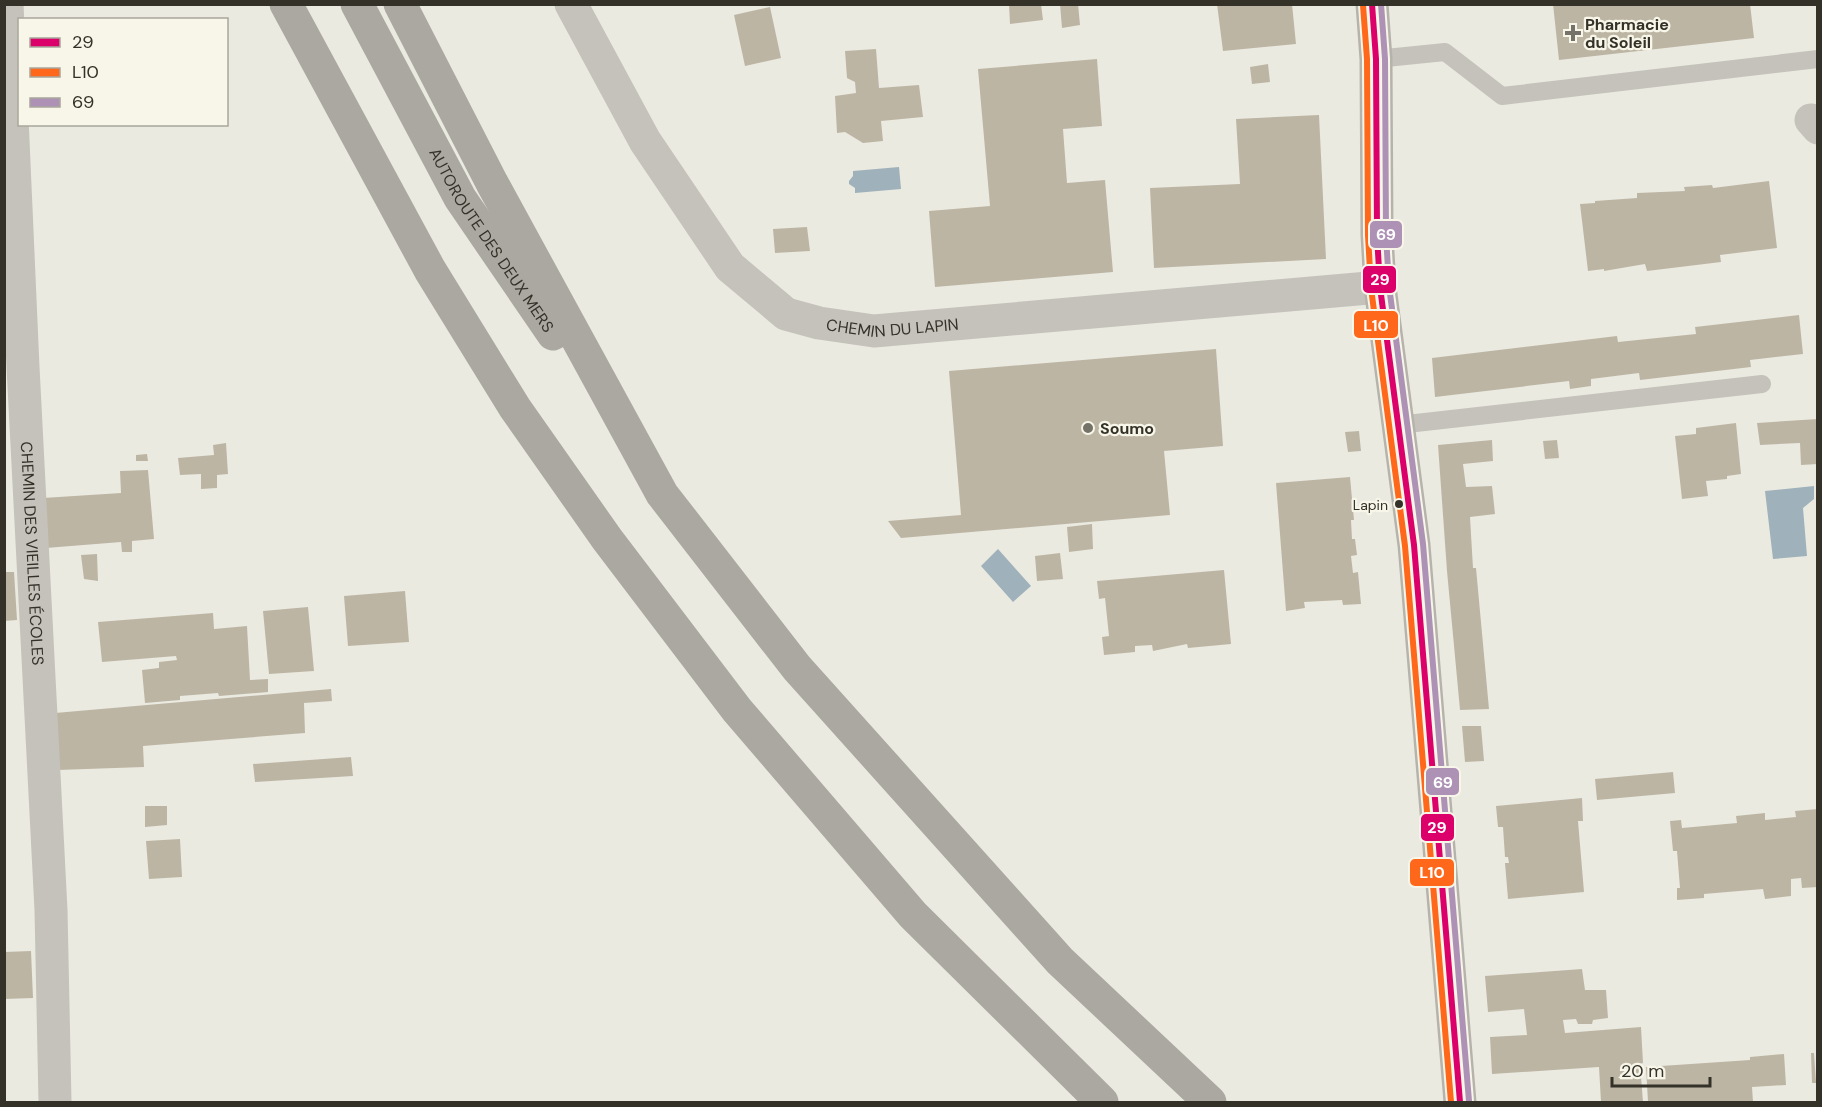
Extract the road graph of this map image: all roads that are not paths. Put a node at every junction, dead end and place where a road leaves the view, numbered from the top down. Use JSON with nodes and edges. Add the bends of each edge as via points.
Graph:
{"nodes":[{"id":1,"x":7,"y":4,"type":"edge"},
{"id":2,"x":286,"y":4,"type":"edge"},
{"id":3,"x":357,"y":4,"type":"edge"},
{"id":4,"x":400,"y":4,"type":"edge"},
{"id":5,"x":571,"y":4,"type":"edge"},
{"id":6,"x":1372,"y":4,"type":"edge"},
{"id":7,"x":1376,"y":59,"type":"junction"},
{"id":8,"x":1818,"y":59,"type":"edge"},
{"id":9,"x":1380,"y":286,"type":"junction"},
{"id":10,"x":1762,"y":384,"type":"dead end"},
{"id":11,"x":1398,"y":424,"type":"junction"},
{"id":12,"x":663,"y":494,"type":"junction"},
{"id":13,"x":55,"y":1102,"type":"edge"},
{"id":14,"x":1102,"y":1102,"type":"edge"},
{"id":15,"x":1210,"y":1102,"type":"edge"},
{"id":16,"x":1460,"y":1102,"type":"edge"}],
"edges":[{"from":1,"to":13,"type":"street","name":"CHEMIN DES VIEILLES ÉCOLES","via":[[51,910]]},
{"from":2,"to":14,"type":"highway","via":[[430,270],[515,408],[607,539],[737,710],[897,897]]},
{"from":3,"to":12,"type":"highway","name":"AUTOROUTE DES DEUX MERS","via":[[460,198]]},
{"from":4,"to":12,"type":"highway","via":[[492,183]]},
{"from":5,"to":9,"type":"street","name":"CHEMIN DU LAPIN","via":[[645,141],[730,267],[786,314],[874,331]]},
{"from":6,"to":7,"type":"main road"},
{"from":7,"to":8,"type":"lane","via":[[1445,52],[1502,96]]},
{"from":7,"to":9,"type":"main road"},
{"from":9,"to":11,"type":"main road"},
{"from":10,"to":11,"type":"lane"},
{"from":11,"to":16,"type":"main road","via":[[1414,545]]},
{"from":12,"to":15,"type":"highway","via":[[797,668],[964,855],[1060,961]]}]}
